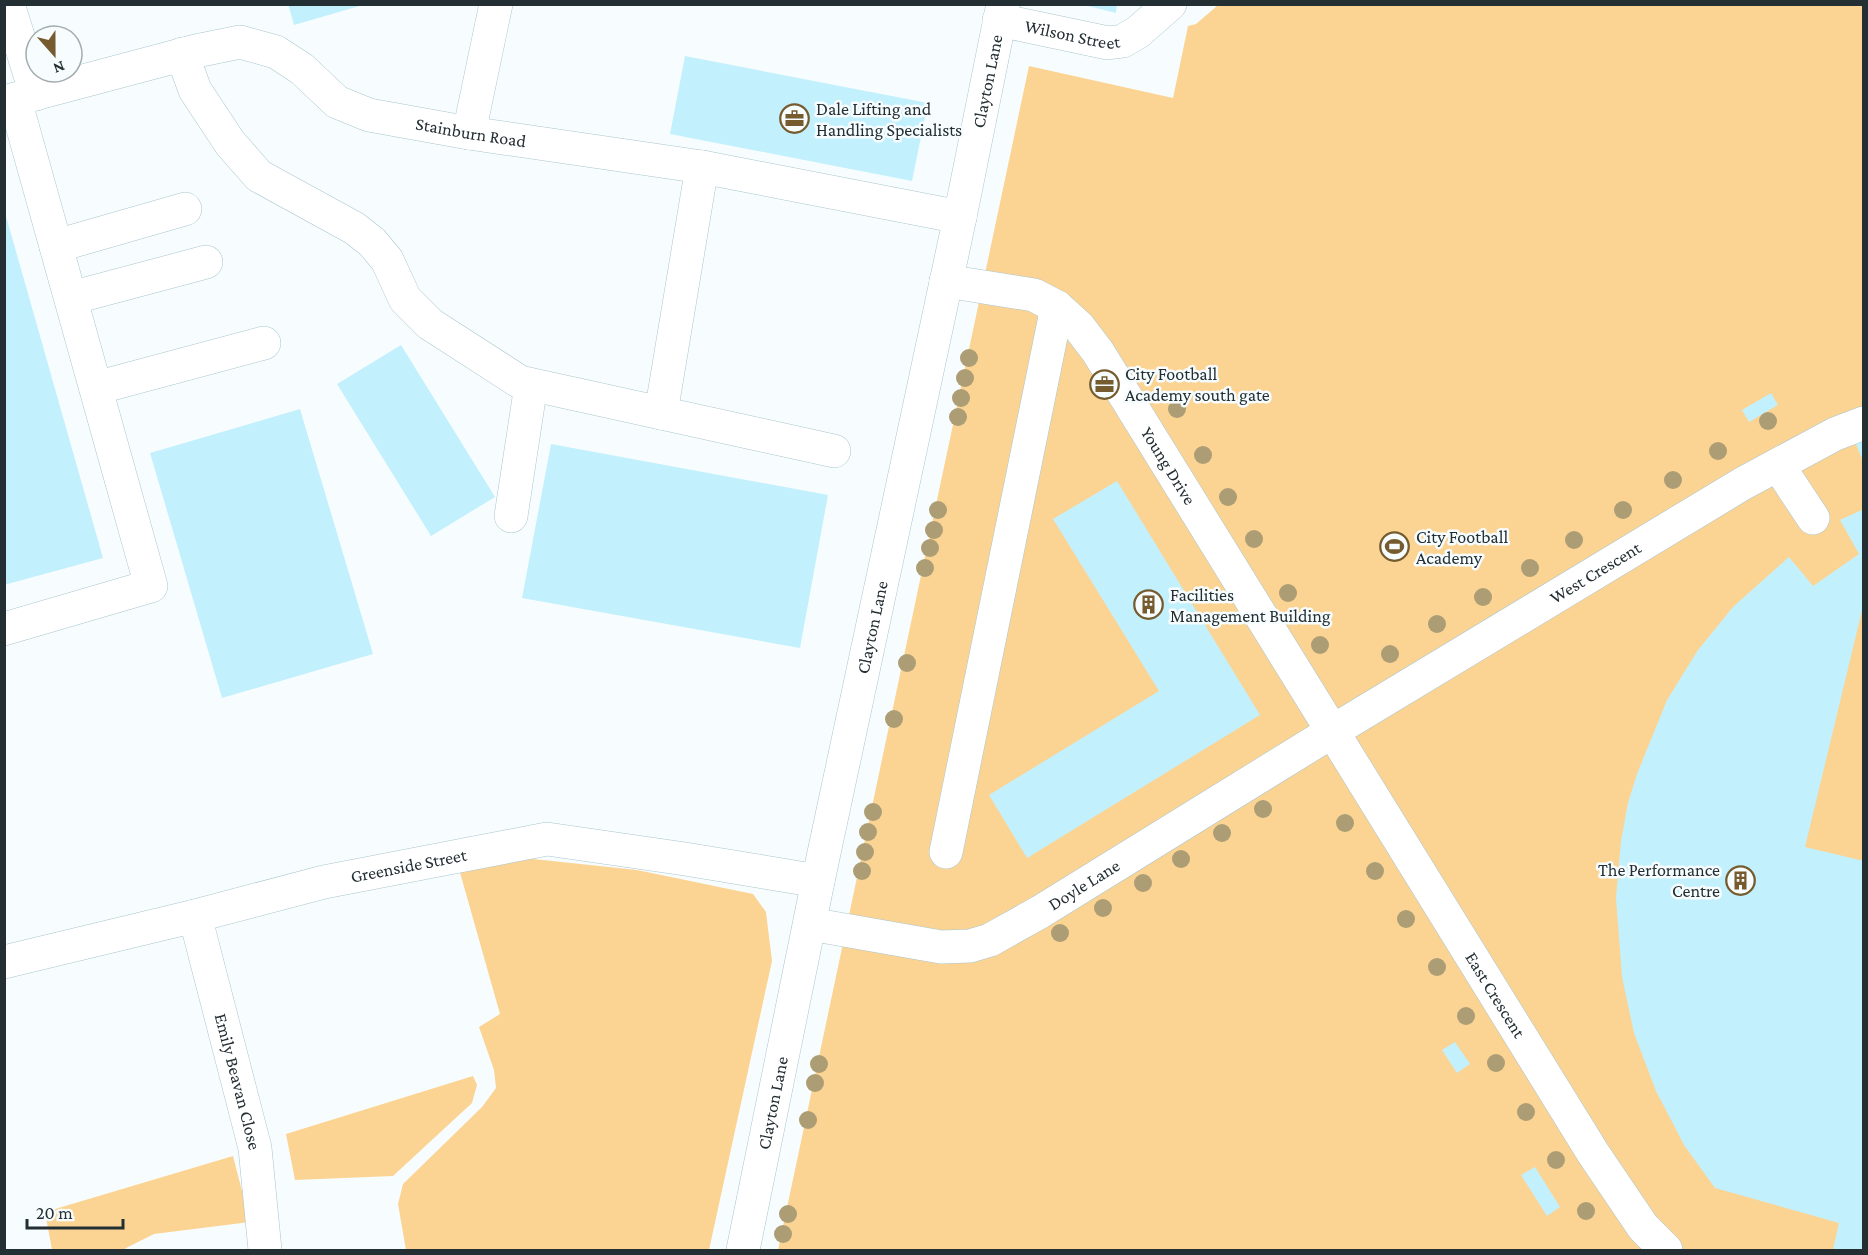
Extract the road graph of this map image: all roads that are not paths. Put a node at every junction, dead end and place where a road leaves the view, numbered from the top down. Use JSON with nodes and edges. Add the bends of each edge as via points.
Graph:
{"nodes":[{"id":1,"x":8,"y":4,"type":"edge"},
{"id":2,"x":496,"y":4,"type":"edge"},
{"id":3,"x":1170,"y":4,"type":"edge"},
{"id":4,"x":1001,"y":12,"type":"edge"},
{"id":5,"x":182,"y":54,"type":"junction"},
{"id":6,"x":19,"y":99,"type":"edge"},
{"id":7,"x":469,"y":133,"type":"junction"},
{"id":8,"x":702,"y":168,"type":"junction"},
{"id":9,"x":185,"y":209,"type":"dead end"},
{"id":10,"x":960,"y":217,"type":"junction"},
{"id":11,"x":56,"y":246,"type":"junction"},
{"id":12,"x":206,"y":262,"type":"dead end"},
{"id":13,"x":946,"y":281,"type":"junction"},
{"id":14,"x":71,"y":298,"type":"junction"},
{"id":15,"x":1057,"y":307,"type":"junction"},
{"id":16,"x":264,"y":343,"type":"dead end"},
{"id":17,"x":531,"y":384,"type":"junction"},
{"id":18,"x":96,"y":388,"type":"junction"},
{"id":19,"x":661,"y":413,"type":"junction"},
{"id":20,"x":1863,"y":423,"type":"edge"},
{"id":21,"x":834,"y":451,"type":"dead end"},
{"id":22,"x":1779,"y":465,"type":"junction"},
{"id":23,"x":511,"y":516,"type":"dead end"},
{"id":24,"x":1813,"y":518,"type":"dead end"},
{"id":25,"x":4,"y":629,"type":"edge"},
{"id":26,"x":1333,"y":732,"type":"junction"},
{"id":27,"x":946,"y":852,"type":"dead end"},
{"id":28,"x":818,"y":882,"type":"junction"},
{"id":29,"x":195,"y":916,"type":"junction"},
{"id":30,"x":810,"y":924,"type":"junction"},
{"id":31,"x":4,"y":962,"type":"edge"},
{"id":32,"x":265,"y":1251,"type":"edge"},
{"id":33,"x":743,"y":1251,"type":"edge"},
{"id":34,"x":1666,"y":1251,"type":"edge"}],
"edges":[{"from":1,"to":6,"type":"street"},
{"from":2,"to":7,"type":"street"},
{"from":3,"to":4,"type":"street","name":"Wilson Street","via":[[1138,32],[1123,41],[1108,43]]},
{"from":4,"to":10,"type":"street","name":"Clayton Lane"},
{"from":5,"to":6,"type":"street","name":"Stainburn Road"},
{"from":5,"to":7,"type":"street","name":"Stainburn Road","via":[[240,42],[249,44],[276,52],[302,69],[337,102],[369,115]]},
{"from":5,"to":17,"type":"street","via":[[195,90],[230,143],[259,176],[354,228],[387,260],[405,298],[430,324],[520,382]]},
{"from":6,"to":11,"type":"street"},
{"from":7,"to":8,"type":"street","name":"Stainburn Road"},
{"from":8,"to":10,"type":"street","name":"Stainburn Road"},
{"from":8,"to":19,"type":"street"},
{"from":9,"to":11,"type":"street"},
{"from":10,"to":13,"type":"street","name":"Clayton Lane"},
{"from":11,"to":14,"type":"street"},
{"from":12,"to":14,"type":"street"},
{"from":13,"to":15,"type":"street","name":"Young Drive","via":[[1034,295]]},
{"from":13,"to":28,"type":"street","name":"Clayton Lane"},
{"from":14,"to":18,"type":"street"},
{"from":15,"to":26,"type":"street","name":"Young Drive","via":[[1080,327],[1098,352]]},
{"from":15,"to":27,"type":"street"},
{"from":16,"to":18,"type":"street"},
{"from":17,"to":19,"type":"street"},
{"from":17,"to":23,"type":"street"},
{"from":18,"to":25,"type":"street","via":[[151,586]]},
{"from":19,"to":21,"type":"street"},
{"from":20,"to":22,"type":"street","name":"West Crescent"},
{"from":22,"to":24,"type":"street"},
{"from":22,"to":26,"type":"street","name":"West Crescent"},
{"from":26,"to":30,"type":"street","name":"Doyle Lane","via":[[990,940],[970,946],[941,947]]},
{"from":26,"to":34,"type":"street","name":"East Crescent","via":[[1616,1187],[1643,1227]]},
{"from":28,"to":29,"type":"street","name":"Greenside Street","via":[[547,839],[324,882]]},
{"from":28,"to":30,"type":"street","name":"Clayton Lane"},
{"from":29,"to":31,"type":"street","name":"Greenside Street"},
{"from":29,"to":32,"type":"street","name":"Emily Beavan Close","via":[[255,1148]]},
{"from":30,"to":33,"type":"street","name":"Clayton Lane"}]}
